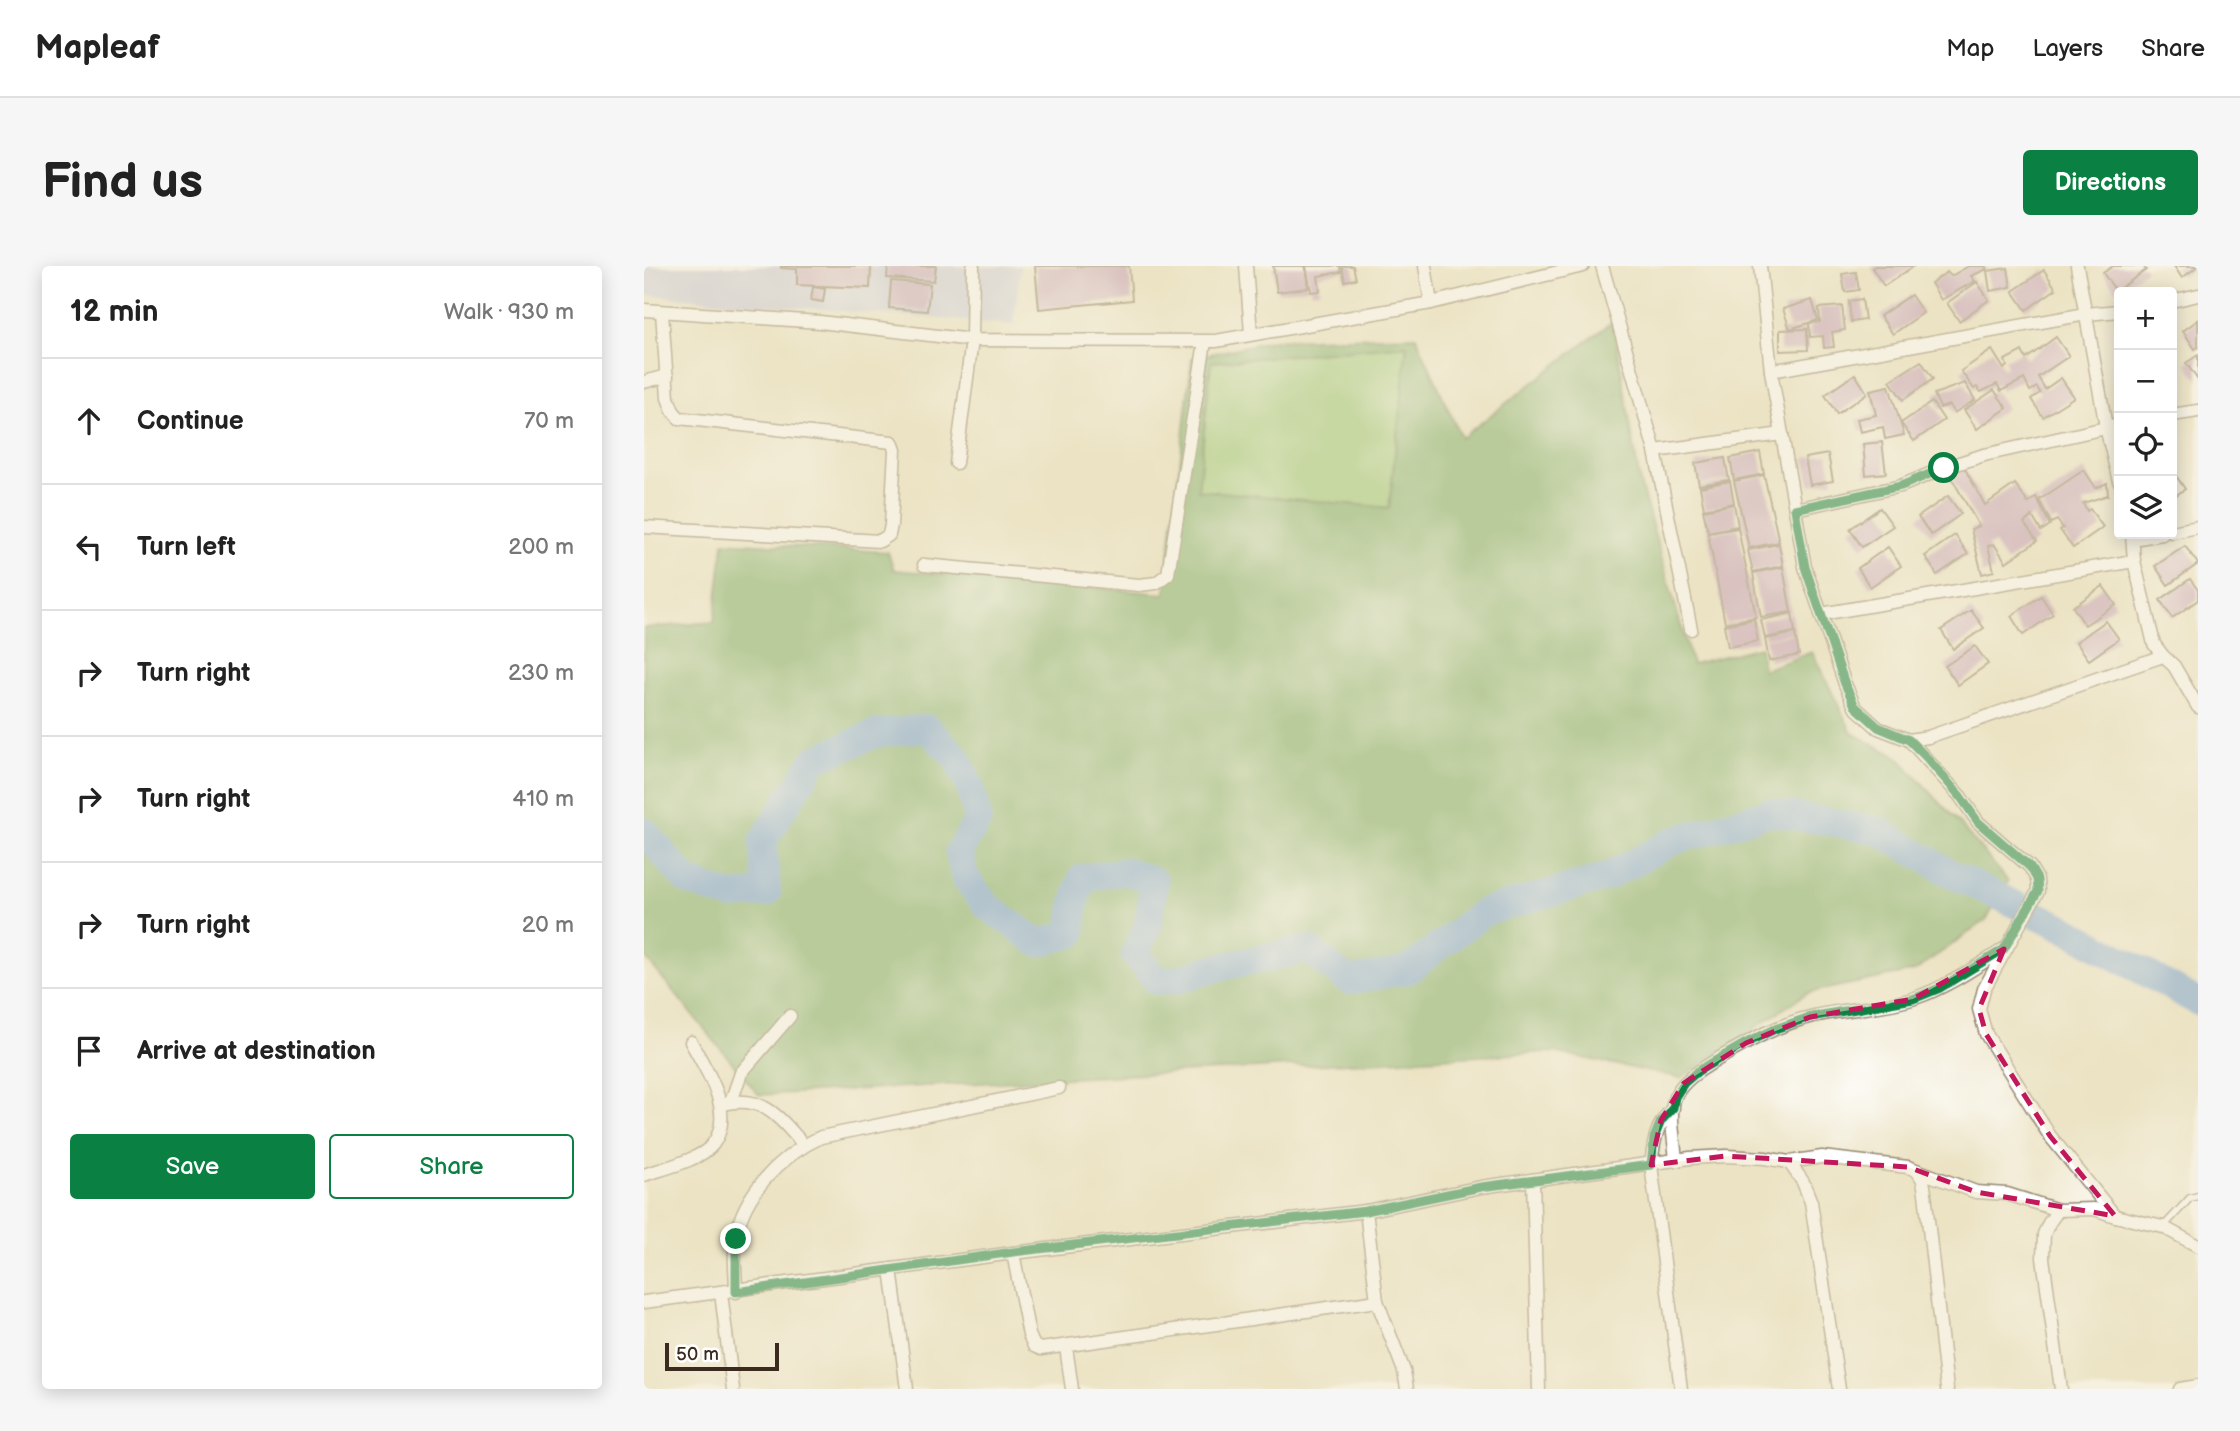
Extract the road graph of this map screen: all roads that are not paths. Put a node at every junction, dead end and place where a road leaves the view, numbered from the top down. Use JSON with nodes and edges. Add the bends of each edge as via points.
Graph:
{"nodes":[{"id":1,"x":974,"y":266,"type":"edge"},
{"id":2,"x":1246,"y":266,"type":"edge"},
{"id":3,"x":1425,"y":266,"type":"edge"},
{"id":4,"x":1583,"y":266,"type":"edge"},
{"id":5,"x":1602,"y":266,"type":"edge"},
{"id":6,"x":1760,"y":266,"type":"edge"},
{"id":7,"x":2077,"y":266,"type":"edge"},
{"id":8,"x":2198,"y":295,"type":"edge"},
{"id":9,"x":2177,"y":299,"type":"edge"},
{"id":10,"x":1431,"y":303,"type":"junction"},
{"id":11,"x":644,"y":310,"type":"edge"},
{"id":12,"x":2114,"y":311,"type":"edge"},
{"id":13,"x":662,"y":312,"type":"junction"},
{"id":14,"x":2086,"y":314,"type":"junction"},
{"id":15,"x":1251,"y":334,"type":"junction"},
{"id":16,"x":972,"y":341,"type":"junction"},
{"id":17,"x":1205,"y":342,"type":"junction"},
{"id":18,"x":1771,"y":371,"type":"junction"},
{"id":19,"x":667,"y":376,"type":"junction"},
{"id":20,"x":644,"y":382,"type":"edge"},
{"id":21,"x":2198,"y":411,"type":"edge"},
{"id":22,"x":2177,"y":414,"type":"edge"},
{"id":23,"x":2113,"y":426,"type":"edge"},
{"id":24,"x":1782,"y":434,"type":"junction"},
{"id":25,"x":1655,"y":451,"type":"junction"},
{"id":26,"x":956,"y":463,"type":"dead end"},
{"id":27,"x":2118,"y":476,"type":"edge"},
{"id":28,"x":1795,"y":509,"type":"junction"},
{"id":29,"x":644,"y":527,"type":"edge"},
{"id":30,"x":2198,"y":527,"type":"edge"},
{"id":31,"x":2177,"y":531,"type":"edge"},
{"id":32,"x":2132,"y":539,"type":"edge"},
{"id":33,"x":2134,"y":561,"type":"junction"},
{"id":34,"x":924,"y":565,"type":"dead end"},
{"id":35,"x":1821,"y":614,"type":"junction"},
{"id":36,"x":1691,"y":628,"type":"dead end"},
{"id":37,"x":2163,"y":656,"type":"junction"},
{"id":38,"x":2198,"y":707,"type":"edge"},
{"id":39,"x":1909,"y":740,"type":"junction"},
{"id":40,"x":2004,"y":949,"type":"junction"},
{"id":41,"x":790,"y":1016,"type":"dead end"},
{"id":42,"x":691,"y":1042,"type":"dead end"},
{"id":43,"x":1059,"y":1088,"type":"dead end"},
{"id":44,"x":726,"y":1103,"type":"junction"},
{"id":45,"x":1673,"y":1108,"type":"junction"},
{"id":46,"x":804,"y":1145,"type":"junction"},
{"id":47,"x":1676,"y":1161,"type":"junction"},
{"id":48,"x":1789,"y":1163,"type":"junction"},
{"id":49,"x":1651,"y":1165,"type":"junction"},
{"id":50,"x":1918,"y":1172,"type":"junction"},
{"id":51,"x":644,"y":1175,"type":"edge"},
{"id":52,"x":1533,"y":1180,"type":"junction"},
{"id":53,"x":2198,"y":1196,"type":"edge"},
{"id":54,"x":2058,"y":1210,"type":"junction"},
{"id":55,"x":1366,"y":1211,"type":"junction"},
{"id":56,"x":2115,"y":1216,"type":"junction"},
{"id":57,"x":2163,"y":1227,"type":"junction"},
{"id":58,"x":2198,"y":1246,"type":"edge"},
{"id":59,"x":1013,"y":1252,"type":"junction"},
{"id":60,"x":891,"y":1269,"type":"junction"},
{"id":61,"x":736,"y":1292,"type":"junction"},
{"id":62,"x":721,"y":1293,"type":"junction"},
{"id":63,"x":1377,"y":1301,"type":"junction"},
{"id":64,"x":644,"y":1303,"type":"edge"},
{"id":65,"x":1066,"y":1347,"type":"junction"},
{"id":66,"x":2198,"y":1386,"type":"edge"},
{"id":67,"x":733,"y":1389,"type":"edge"},
{"id":68,"x":907,"y":1389,"type":"edge"},
{"id":69,"x":1072,"y":1389,"type":"edge"},
{"id":70,"x":1407,"y":1389,"type":"edge"},
{"id":71,"x":1539,"y":1389,"type":"edge"},
{"id":72,"x":1681,"y":1389,"type":"edge"},
{"id":73,"x":1839,"y":1389,"type":"edge"},
{"id":74,"x":1947,"y":1389,"type":"edge"},
{"id":75,"x":2061,"y":1389,"type":"edge"},
{"id":76,"x":2180,"y":1389,"type":"edge"}],
"edges":[{"from":1,"to":16,"type":"street"},
{"from":2,"to":15,"type":"street"},
{"from":3,"to":10,"type":"street"},
{"from":4,"to":10,"type":"street"},
{"from":5,"to":25,"type":"street"},
{"from":6,"to":18,"type":"street"},
{"from":7,"to":14,"type":"street"},
{"from":8,"to":9,"type":"street"},
{"from":10,"to":15,"type":"street"},
{"from":11,"to":13,"type":"street"},
{"from":12,"to":14,"type":"street"},
{"from":13,"to":16,"type":"street","via":[[820,322]]},
{"from":13,"to":19,"type":"street"},
{"from":14,"to":18,"type":"street"},
{"from":14,"to":23,"type":"street"},
{"from":15,"to":17,"type":"street"},
{"from":16,"to":17,"type":"street"},
{"from":16,"to":26,"type":"street"},
{"from":17,"to":34,"type":"street","via":[[1168,574],[1156,583],[1139,585]]},
{"from":18,"to":24,"type":"street"},
{"from":19,"to":20,"type":"street"},
{"from":19,"to":29,"type":"street","via":[[668,398],[679,418],[892,442],[891,525],[889,536],[880,541]]},
{"from":21,"to":22,"type":"street"},
{"from":23,"to":27,"type":"street"},
{"from":23,"to":28,"type":"street","via":[[1984,455],[1901,486]]},
{"from":24,"to":25,"type":"street"},
{"from":24,"to":28,"type":"street"},
{"from":25,"to":36,"type":"street"},
{"from":28,"to":35,"type":"street","via":[[1805,567]]},
{"from":30,"to":31,"type":"street"},
{"from":32,"to":33,"type":"street"},
{"from":33,"to":35,"type":"street"},
{"from":33,"to":37,"type":"street","via":[[2154,644]]},
{"from":35,"to":39,"type":"street","via":[[1855,706],[1878,727]]},
{"from":37,"to":38,"type":"street"},
{"from":37,"to":39,"type":"street"},
{"from":39,"to":40,"type":"street","via":[[1978,822],[2030,867],[2037,879],[2038,891]]},
{"from":40,"to":45,"type":"street","via":[[1913,999],[1810,1017],[1765,1033],[1698,1071],[1684,1083]]},
{"from":40,"to":56,"type":"street","via":[[1979,1009],[1986,1034],[2050,1136]]},
{"from":41,"to":44,"type":"street","via":[[741,1073]]},
{"from":42,"to":44,"type":"street"},
{"from":43,"to":46,"type":"street","via":[[821,1137]]},
{"from":44,"to":46,"type":"street","via":[[762,1104]]},
{"from":44,"to":51,"type":"street","via":[[713,1145],[695,1157]]},
{"from":45,"to":47,"type":"street"},
{"from":45,"to":49,"type":"street","via":[[1654,1138]]},
{"from":46,"to":61,"type":"street","via":[[776,1167],[741,1216]]},
{"from":47,"to":48,"type":"street","via":[[1726,1156]]},
{"from":47,"to":49,"type":"street"},
{"from":48,"to":50,"type":"street","via":[[1822,1157]]},
{"from":48,"to":73,"type":"street","via":[[1811,1202]]},
{"from":49,"to":52,"type":"street"},
{"from":49,"to":72,"type":"street"},
{"from":50,"to":54,"type":"street","via":[[1976,1192],[2007,1194]]},
{"from":50,"to":74,"type":"street","via":[[1925,1194]]},
{"from":52,"to":55,"type":"street"},
{"from":52,"to":71,"type":"street"},
{"from":53,"to":57,"type":"lane","via":[[2190,1198]]},
{"from":54,"to":56,"type":"street","via":[[2094,1209]]},
{"from":54,"to":75,"type":"street","via":[[2044,1234],[2043,1258]]},
{"from":55,"to":59,"type":"street"},
{"from":55,"to":63,"type":"street"},
{"from":56,"to":57,"type":"street"},
{"from":57,"to":58,"type":"street"},
{"from":59,"to":60,"type":"street"},
{"from":59,"to":65,"type":"street","via":[[1034,1346]]},
{"from":60,"to":61,"type":"street"},
{"from":60,"to":68,"type":"street"},
{"from":61,"to":62,"type":"street"},
{"from":62,"to":64,"type":"street"},
{"from":62,"to":67,"type":"street"},
{"from":63,"to":65,"type":"street"},
{"from":63,"to":70,"type":"street"},
{"from":65,"to":69,"type":"street"},
{"from":66,"to":76,"type":"street"}]}
